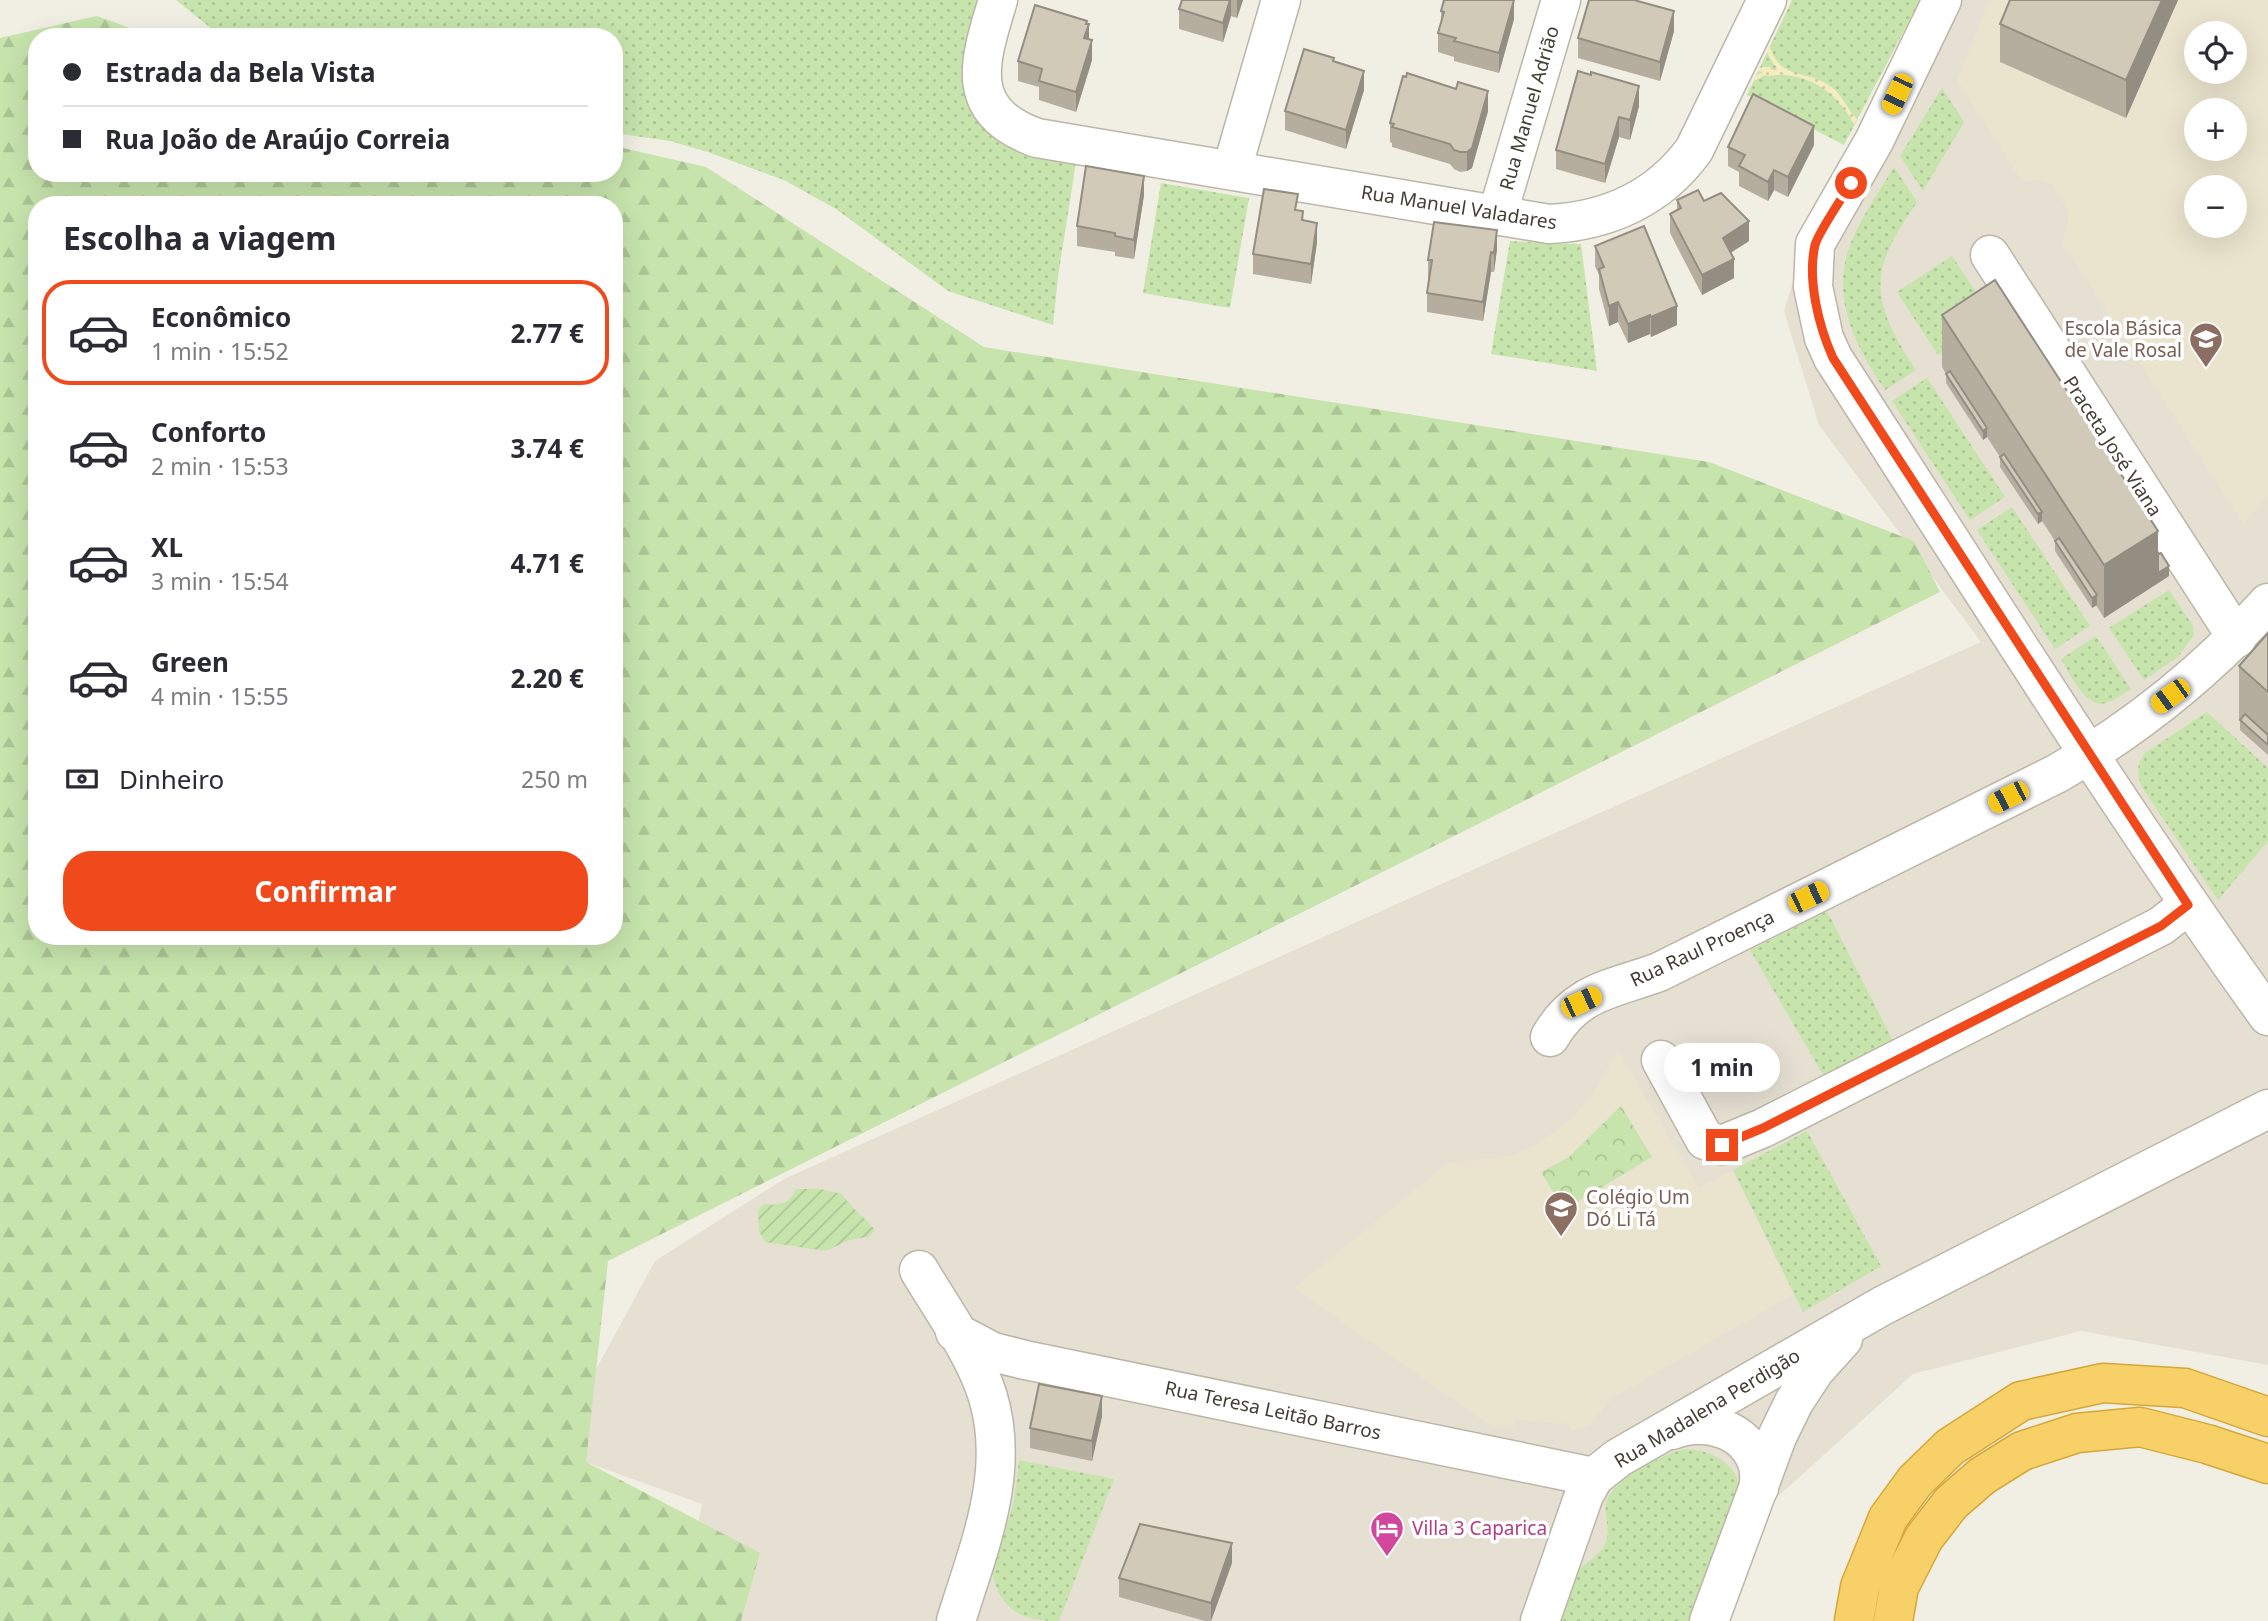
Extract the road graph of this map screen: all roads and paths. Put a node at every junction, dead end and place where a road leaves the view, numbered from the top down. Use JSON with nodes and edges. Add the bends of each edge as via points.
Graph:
{"nodes":[{"id":1,"x":998,"y":0,"type":"edge"},
{"id":2,"x":1281,"y":0,"type":"edge"},
{"id":3,"x":1561,"y":0,"type":"edge"},
{"id":4,"x":1767,"y":0,"type":"edge"},
{"id":5,"x":1942,"y":0,"type":"edge"},
{"id":6,"x":1232,"y":169,"type":"junction"},
{"id":7,"x":1497,"y":216,"type":"junction"},
{"id":8,"x":1990,"y":255,"type":"dead end"},
{"id":9,"x":2268,"y":603,"type":"edge"},
{"id":10,"x":2237,"y":638,"type":"junction"},
{"id":11,"x":2089,"y":755,"type":"junction"},
{"id":12,"x":2188,"y":905,"type":"junction"},
{"id":13,"x":2268,"y":1016,"type":"edge"},
{"id":14,"x":1550,"y":1037,"type":"dead end"},
{"id":15,"x":1661,"y":1060,"type":"dead end"},
{"id":16,"x":2268,"y":1109,"type":"edge"},
{"id":17,"x":919,"y":1270,"type":"dead end"},
{"id":18,"x":1882,"y":1306,"type":"junction"},
{"id":19,"x":955,"y":1332,"type":"junction"},
{"id":20,"x":2268,"y":1417,"type":"edge"},
{"id":21,"x":1648,"y":1440,"type":"junction"},
{"id":22,"x":2268,"y":1464,"type":"edge"},
{"id":23,"x":1594,"y":1477,"type":"junction"},
{"id":24,"x":1759,"y":1488,"type":"junction"},
{"id":25,"x":956,"y":1621,"type":"edge"},
{"id":26,"x":1540,"y":1621,"type":"edge"},
{"id":27,"x":1709,"y":1621,"type":"edge"},
{"id":28,"x":1854,"y":1621,"type":"edge"},
{"id":29,"x":1893,"y":1621,"type":"edge"}],
"edges":[{"from":1,"to":6,"type":"street","name":"Rua Manuel Valadares","via":[[980,67],[991,106],[1016,131]]},
{"from":2,"to":6,"type":"street"},
{"from":3,"to":7,"type":"street","name":"Rua Manuel Adrião"},
{"from":4,"to":7,"type":"street","name":"Rua Manuel Valadares","via":[[1694,150],[1667,181],[1628,206],[1578,222],[1549,224]]},
{"from":5,"to":11,"type":"street","via":[[1874,141],[1815,244],[1813,287],[1833,358]]},
{"from":6,"to":7,"type":"street","name":"Rua Manuel Valadares"},
{"from":8,"to":10,"type":"street","name":"Praceta José Viana"},
{"from":9,"to":10,"type":"street","name":"Rua Raul Proença"},
{"from":10,"to":11,"type":"street","name":"Rua Raul Proença","via":[[2191,681]]},
{"from":11,"to":12,"type":"street"},
{"from":11,"to":14,"type":"street","name":"Rua Raul Proença","via":[[1659,972],[1581,1002],[1561,1019]]},
{"from":12,"to":13,"type":"street"},
{"from":12,"to":15,"type":"street","via":[[2161,926],[1722,1145],[1705,1140]]},
{"from":16,"to":18,"type":"street","name":"Rua Madalena Perdigão"},
{"from":17,"to":19,"type":"street"},
{"from":18,"to":21,"type":"street","name":"Rua Madalena Perdigão"},
{"from":18,"to":24,"type":"street","name":"Rua Madalena Perdigão","via":[[1815,1370],[1777,1437]]},
{"from":19,"to":23,"type":"street","name":"Rua Teresa Leitão Barros","via":[[993,1352],[1025,1360]]},
{"from":19,"to":25,"type":"street","via":[[988,1397],[996,1458],[992,1503]]},
{"from":20,"to":28,"type":"highway","via":[[2185,1388],[2103,1383],[2021,1401],[1950,1447],[1915,1481],[1888,1518],[1860,1587]]},
{"from":21,"to":23,"type":"street","name":"Rua Madalena Perdigão"},
{"from":21,"to":24,"type":"street","via":[[1683,1426],[1709,1424],[1730,1431],[1747,1446],[1758,1466]]},
{"from":22,"to":29,"type":"highway","via":[[2140,1427],[2077,1433],[2022,1451],[1982,1476],[1951,1503],[1931,1529],[1899,1587]]},
{"from":23,"to":26,"type":"street","name":"Rua Madalena Perdigão"},
{"from":24,"to":27,"type":"street","name":"Rua Madalena Perdigão"}]}
